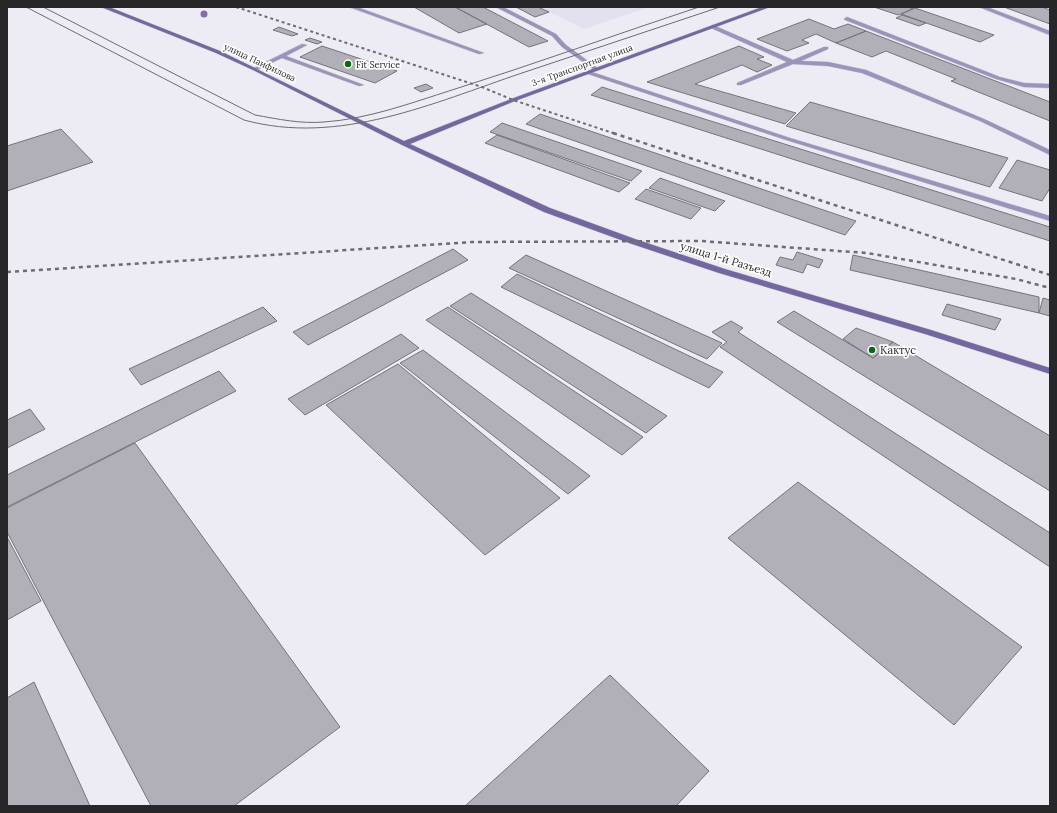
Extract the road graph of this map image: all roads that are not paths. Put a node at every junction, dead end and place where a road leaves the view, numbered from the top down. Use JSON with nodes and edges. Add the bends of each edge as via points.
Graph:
{"nodes":[{"id":1,"x":104,"y":7,"type":"edge"},
{"id":2,"x":352,"y":7,"type":"edge"},
{"id":3,"x":499,"y":7,"type":"edge"},
{"id":4,"x":767,"y":7,"type":"edge"},
{"id":5,"x":982,"y":7,"type":"edge"},
{"id":6,"x":847,"y":19,"type":"dead end"},
{"id":7,"x":713,"y":27,"type":"junction"},
{"id":8,"x":1050,"y":33,"type":"edge"},
{"id":9,"x":304,"y":45,"type":"dead end"},
{"id":10,"x":826,"y":48,"type":"dead end"},
{"id":11,"x":480,"y":53,"type":"dead end"},
{"id":12,"x":281,"y":56,"type":"junction"},
{"id":13,"x":793,"y":62,"type":"junction"},
{"id":14,"x":255,"y":69,"type":"junction"},
{"id":15,"x":596,"y":69,"type":"junction"},
{"id":16,"x":587,"y":72,"type":"junction"},
{"id":17,"x":740,"y":84,"type":"dead end"},
{"id":18,"x":361,"y":85,"type":"dead end"},
{"id":19,"x":1050,"y":86,"type":"edge"},
{"id":20,"x":404,"y":144,"type":"junction"},
{"id":21,"x":1050,"y":153,"type":"edge"},
{"id":22,"x":1050,"y":219,"type":"edge"},
{"id":23,"x":1050,"y":372,"type":"edge"}],
"edges":[{"from":1,"to":14,"type":"main road","name":"улица Панфилова"},
{"from":2,"to":11,"type":"lane"},
{"from":3,"to":15,"type":"lane","via":[[554,35],[564,46]]},
{"from":4,"to":7,"type":"main road","name":"3-я Транспортная улица"},
{"from":5,"to":8,"type":"lane"},
{"from":6,"to":19,"type":"lane","via":[[998,78],[1024,85]]},
{"from":7,"to":13,"type":"lane"},
{"from":7,"to":15,"type":"main road","name":"3-я Транспортная улица"},
{"from":9,"to":12,"type":"lane"},
{"from":10,"to":13,"type":"lane"},
{"from":12,"to":14,"type":"lane"},
{"from":12,"to":18,"type":"lane"},
{"from":13,"to":17,"type":"lane"},
{"from":13,"to":21,"type":"lane","via":[[828,64],[864,71],[982,120]]},
{"from":14,"to":20,"type":"main road","name":"улица Панфилова"},
{"from":15,"to":16,"type":"main road","name":"3-я Транспортная улица"},
{"from":16,"to":20,"type":"main road","name":"3-я Транспортная улица"},
{"from":16,"to":22,"type":"lane","via":[[788,139]]},
{"from":20,"to":23,"type":"main road","name":"улица 1-й Разъезд","via":[[547,210],[632,241]]}]}
